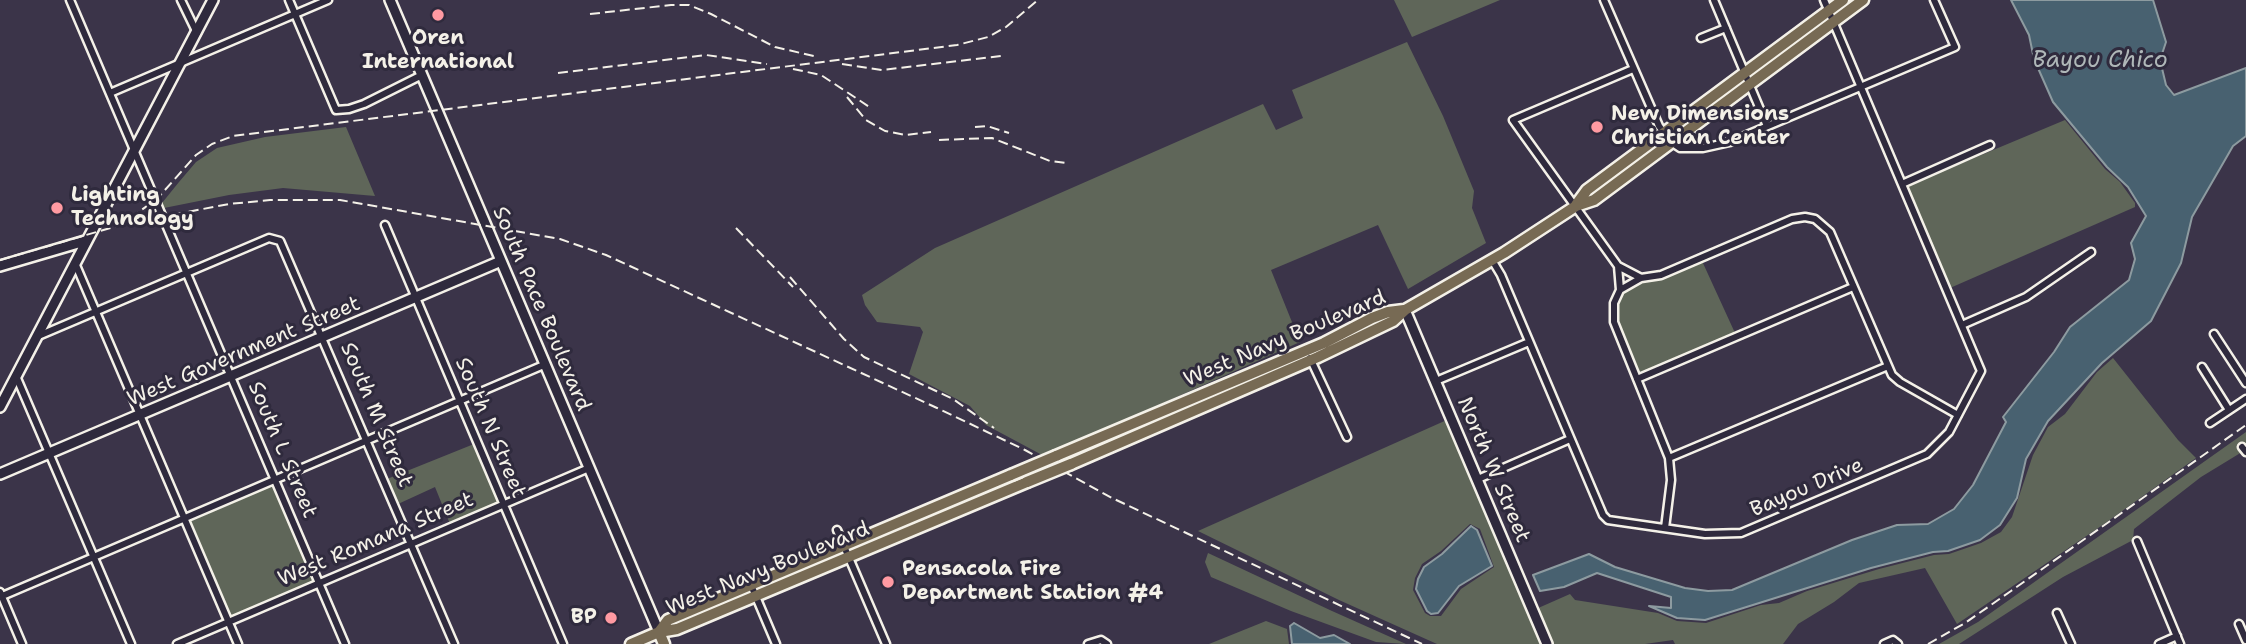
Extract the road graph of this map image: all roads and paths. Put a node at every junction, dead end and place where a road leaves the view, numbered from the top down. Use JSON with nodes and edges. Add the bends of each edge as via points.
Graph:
{"nodes":[{"id":1,"x":70,"y":0,"type":"edge"},
{"id":2,"x":181,"y":0,"type":"edge"},
{"id":3,"x":213,"y":0,"type":"edge"},
{"id":4,"x":289,"y":0,"type":"edge"},
{"id":5,"x":328,"y":0,"type":"edge"},
{"id":6,"x":390,"y":0,"type":"edge"},
{"id":7,"x":1604,"y":0,"type":"edge"},
{"id":8,"x":1714,"y":0,"type":"edge"},
{"id":9,"x":1824,"y":0,"type":"edge"},
{"id":10,"x":1843,"y":0,"type":"edge"},
{"id":11,"x":1863,"y":0,"type":"edge"},
{"id":12,"x":1934,"y":0,"type":"edge"},
{"id":13,"x":1829,"y":10,"type":"junction"},
{"id":14,"x":295,"y":14,"type":"junction"},
{"id":15,"x":1834,"y":22,"type":"junction"},
{"id":16,"x":1726,"y":28,"type":"junction"},
{"id":17,"x":197,"y":33,"type":"junction"},
{"id":18,"x":1701,"y":38,"type":"dead end"},
{"id":19,"x":180,"y":65,"type":"junction"},
{"id":20,"x":1633,"y":69,"type":"junction"},
{"id":21,"x":1745,"y":72,"type":"junction"},
{"id":22,"x":422,"y":75,"type":"junction"},
{"id":23,"x":1750,"y":85,"type":"junction"},
{"id":24,"x":1860,"y":86,"type":"junction"},
{"id":25,"x":110,"y":93,"type":"junction"},
{"id":26,"x":1767,"y":126,"type":"junction"},
{"id":27,"x":1664,"y":133,"type":"junction"},
{"id":28,"x":1671,"y":142,"type":"junction"},
{"id":29,"x":1990,"y":145,"type":"dead end"},
{"id":30,"x":134,"y":149,"type":"junction"},
{"id":31,"x":1902,"y":184,"type":"junction"},
{"id":32,"x":1576,"y":206,"type":"junction"},
{"id":33,"x":385,"y":225,"type":"dead end"},
{"id":34,"x":85,"y":241,"type":"junction"},
{"id":35,"x":2091,"y":252,"type":"dead end"},
{"id":36,"x":1492,"y":260,"type":"junction"},
{"id":37,"x":502,"y":261,"type":"junction"},
{"id":38,"x":74,"y":262,"type":"junction"},
{"id":39,"x":0,"y":266,"type":"edge"},
{"id":40,"x":1618,"y":266,"type":"junction"},
{"id":41,"x":188,"y":272,"type":"junction"},
{"id":42,"x":1640,"y":278,"type":"junction"},
{"id":43,"x":1853,"y":286,"type":"junction"},
{"id":44,"x":1620,"y":290,"type":"junction"},
{"id":45,"x":415,"y":298,"type":"junction"},
{"id":46,"x":1405,"y":310,"type":"junction"},
{"id":47,"x":96,"y":311,"type":"junction"},
{"id":48,"x":1962,"y":325,"type":"junction"},
{"id":49,"x":2214,"y":334,"type":"dead end"},
{"id":50,"x":36,"y":337,"type":"junction"},
{"id":51,"x":324,"y":337,"type":"junction"},
{"id":52,"x":1529,"y":342,"type":"junction"},
{"id":53,"x":1307,"y":350,"type":"junction"},
{"id":54,"x":1311,"y":360,"type":"junction"},
{"id":55,"x":546,"y":364,"type":"junction"},
{"id":56,"x":1888,"y":366,"type":"junction"},
{"id":57,"x":2202,"y":367,"type":"dead end"},
{"id":58,"x":16,"y":376,"type":"junction"},
{"id":59,"x":232,"y":376,"type":"junction"},
{"id":60,"x":1637,"y":379,"type":"junction"},
{"id":61,"x":1436,"y":381,"type":"junction"},
{"id":62,"x":2246,"y":383,"type":"edge"},
{"id":63,"x":2246,"y":399,"type":"edge"},
{"id":64,"x":459,"y":401,"type":"junction"},
{"id":65,"x":0,"y":407,"type":"edge"},
{"id":66,"x":2229,"y":410,"type":"junction"},
{"id":67,"x":141,"y":415,"type":"junction"},
{"id":68,"x":1958,"y":415,"type":"junction"},
{"id":69,"x":2210,"y":423,"type":"dead end"},
{"id":70,"x":1347,"y":438,"type":"dead end"},
{"id":71,"x":1570,"y":439,"type":"junction"},
{"id":72,"x":367,"y":440,"type":"junction"},
{"id":73,"x":50,"y":453,"type":"junction"},
{"id":74,"x":1669,"y":458,"type":"junction"},
{"id":75,"x":589,"y":468,"type":"junction"},
{"id":76,"x":0,"y":474,"type":"edge"},
{"id":77,"x":1478,"y":479,"type":"junction"},
{"id":78,"x":275,"y":480,"type":"junction"},
{"id":79,"x":504,"y":505,"type":"junction"},
{"id":80,"x":185,"y":518,"type":"junction"},
{"id":81,"x":1665,"y":528,"type":"junction"},
{"id":82,"x":837,"y":530,"type":"dead end"},
{"id":83,"x":2137,"y":541,"type":"dead end"},
{"id":84,"x":412,"y":544,"type":"junction"},
{"id":85,"x":843,"y":546,"type":"junction"},
{"id":86,"x":94,"y":557,"type":"junction"},
{"id":87,"x":849,"y":558,"type":"junction"},
{"id":88,"x":319,"y":583,"type":"junction"},
{"id":89,"x":751,"y":585,"type":"junction"},
{"id":90,"x":1,"y":595,"type":"edge"},
{"id":91,"x":757,"y":597,"type":"junction"},
{"id":92,"x":2057,"y":614,"type":"dead end"},
{"id":93,"x":229,"y":622,"type":"junction"},
{"id":94,"x":2239,"y":624,"type":"dead end"},
{"id":95,"x":659,"y":632,"type":"junction"},
{"id":96,"x":2177,"y":636,"type":"junction"},
{"id":97,"x":2246,"y":640,"type":"edge"},
{"id":98,"x":1105,"y":642,"type":"edge"},
{"id":99,"x":22,"y":644,"type":"edge"},
{"id":100,"x":131,"y":644,"type":"edge"},
{"id":101,"x":177,"y":644,"type":"edge"},
{"id":102,"x":238,"y":644,"type":"edge"},
{"id":103,"x":345,"y":644,"type":"edge"},
{"id":104,"x":454,"y":644,"type":"edge"},
{"id":105,"x":563,"y":644,"type":"edge"},
{"id":106,"x":631,"y":644,"type":"edge"},
{"id":107,"x":664,"y":644,"type":"edge"},
{"id":108,"x":776,"y":644,"type":"edge"},
{"id":109,"x":886,"y":644,"type":"edge"},
{"id":110,"x":1088,"y":644,"type":"edge"},
{"id":111,"x":1547,"y":644,"type":"edge"},
{"id":112,"x":1884,"y":644,"type":"edge"},
{"id":113,"x":1898,"y":644,"type":"edge"},
{"id":114,"x":2071,"y":644,"type":"edge"},
{"id":115,"x":2159,"y":644,"type":"edge"},
{"id":116,"x":2180,"y":644,"type":"edge"}],
"edges":[{"from":1,"to":25,"type":"street","name":"South L Street"},
{"from":2,"to":17,"type":"street"},
{"from":3,"to":17,"type":"main road"},
{"from":4,"to":14,"type":"street"},
{"from":5,"to":14,"type":"street"},
{"from":6,"to":22,"type":"main road","name":"South Pace Boulevard"},
{"from":7,"to":20,"type":"street"},
{"from":8,"to":16,"type":"street"},
{"from":9,"to":13,"type":"street"},
{"from":10,"to":13,"type":"main road","name":"West Navy Boulevard"},
{"from":11,"to":15,"type":"main road","name":"West Navy Boulevard"},
{"from":12,"to":24,"type":"street","via":[[1955,47]]},
{"from":13,"to":15,"type":"street"},
{"from":13,"to":21,"type":"main road","name":"West Navy Boulevard"},
{"from":14,"to":19,"type":"street"},
{"from":14,"to":22,"type":"street","via":[[336,110],[364,104]]},
{"from":15,"to":23,"type":"main road","name":"West Navy Boulevard"},
{"from":15,"to":24,"type":"street"},
{"from":16,"to":18,"type":"street"},
{"from":16,"to":21,"type":"street"},
{"from":17,"to":19,"type":"main road"},
{"from":19,"to":25,"type":"street"},
{"from":19,"to":30,"type":"main road"},
{"from":20,"to":27,"type":"street"},
{"from":20,"to":32,"type":"street","via":[[1513,120]]},
{"from":21,"to":23,"type":"street"},
{"from":21,"to":27,"type":"main road","name":"West Navy Boulevard"},
{"from":22,"to":37,"type":"main road","name":"South Pace Boulevard"},
{"from":23,"to":26,"type":"street"},
{"from":23,"to":28,"type":"main road","name":"West Navy Boulevard"},
{"from":24,"to":26,"type":"street"},
{"from":24,"to":31,"type":"street"},
{"from":25,"to":30,"type":"street","name":"South L Street"},
{"from":26,"to":28,"type":"street","via":[[1711,146],[1680,148]]},
{"from":27,"to":28,"type":"street"},
{"from":27,"to":32,"type":"main road","name":"West Navy Boulevard","via":[[1587,190]]},
{"from":28,"to":32,"type":"main road","name":"West Navy Boulevard","via":[[1594,200]]},
{"from":29,"to":31,"type":"street"},
{"from":30,"to":34,"type":"main road"},
{"from":30,"to":41,"type":"street","name":"South L Street"},
{"from":31,"to":48,"type":"street"},
{"from":32,"to":36,"type":"main road","name":"West Navy Boulevard"},
{"from":32,"to":40,"type":"street"},
{"from":33,"to":45,"type":"street","name":"South N Street"},
{"from":34,"to":38,"type":"main road"},
{"from":34,"to":39,"type":"main road"},
{"from":35,"to":48,"type":"street","via":[[2026,297]]},
{"from":36,"to":46,"type":"main road","name":"West Navy Boulevard"},
{"from":36,"to":52,"type":"street"},
{"from":37,"to":45,"type":"main road","name":"West Government Street"},
{"from":37,"to":55,"type":"main road","name":"South Pace Boulevard"},
{"from":38,"to":47,"type":"street"},
{"from":38,"to":50,"type":"main road"},
{"from":40,"to":42,"type":"street"},
{"from":40,"to":44,"type":"street"},
{"from":41,"to":47,"type":"street"},
{"from":41,"to":51,"type":"street","name":"South M Street","via":[[269,238],[279,240]]},
{"from":41,"to":59,"type":"street","name":"South L Street"},
{"from":42,"to":43,"type":"street","via":[[1661,275],[1805,216],[1830,232]]},
{"from":42,"to":44,"type":"street"},
{"from":43,"to":56,"type":"street"},
{"from":43,"to":60,"type":"street"},
{"from":44,"to":60,"type":"street","via":[[1614,303],[1614,323]]},
{"from":45,"to":51,"type":"main road","name":"West Government Street"},
{"from":45,"to":64,"type":"street","name":"South N Street"},
{"from":46,"to":53,"type":"main road","name":"West Navy Boulevard","via":[[1388,312]]},
{"from":46,"to":54,"type":"main road","name":"West Navy Boulevard","via":[[1393,321]]},
{"from":46,"to":61,"type":"main road","name":"North W Street"},
{"from":47,"to":50,"type":"street"},
{"from":47,"to":67,"type":"street"},
{"from":48,"to":68,"type":"street","name":"Bayou Drive","via":[[1981,371]]},
{"from":49,"to":62,"type":"street"},
{"from":50,"to":58,"type":"main road"},
{"from":51,"to":59,"type":"main road","name":"West Government Street"},
{"from":51,"to":72,"type":"street","name":"South M Street"},
{"from":52,"to":61,"type":"street"},
{"from":52,"to":71,"type":"street"},
{"from":53,"to":54,"type":"street"},
{"from":53,"to":85,"type":"main road","name":"West Navy Boulevard","bridge":true},
{"from":54,"to":70,"type":"street"},
{"from":54,"to":87,"type":"main road","name":"West Navy Boulevard","bridge":true},
{"from":55,"to":64,"type":"street"},
{"from":55,"to":75,"type":"main road","name":"South Pace Boulevard"},
{"from":56,"to":68,"type":"street","via":[[1900,382]]},
{"from":56,"to":74,"type":"street"},
{"from":57,"to":66,"type":"street"},
{"from":58,"to":65,"type":"main road"},
{"from":58,"to":73,"type":"street"},
{"from":59,"to":67,"type":"main road","name":"West Government Street"},
{"from":59,"to":78,"type":"street","name":"South L Street"},
{"from":60,"to":74,"type":"street"},
{"from":61,"to":77,"type":"main road","name":"North W Street"},
{"from":63,"to":66,"type":"street"},
{"from":64,"to":72,"type":"street"},
{"from":64,"to":79,"type":"street","name":"South N Street"},
{"from":66,"to":69,"type":"street"},
{"from":67,"to":73,"type":"main road","name":"West Government Street"},
{"from":67,"to":80,"type":"street"},
{"from":68,"to":81,"type":"street","name":"Bayou Drive","via":[[1942,441],[1921,458],[1756,529],[1722,536]]},
{"from":71,"to":77,"type":"street"},
{"from":71,"to":81,"type":"street","name":"Bayou Drive","via":[[1605,518]]},
{"from":72,"to":78,"type":"street"},
{"from":72,"to":84,"type":"street","name":"South M Street"},
{"from":73,"to":76,"type":"main road","name":"West Government Street"},
{"from":73,"to":86,"type":"street"},
{"from":74,"to":81,"type":"street"},
{"from":75,"to":79,"type":"street","name":"West Romana Street"},
{"from":75,"to":95,"type":"main road","name":"South Pace Boulevard"},
{"from":77,"to":111,"type":"main road","name":"North W Street"},
{"from":78,"to":80,"type":"street"},
{"from":78,"to":88,"type":"street","name":"South L Street"},
{"from":79,"to":84,"type":"street","name":"West Romana Street"},
{"from":79,"to":105,"type":"street","name":"South N Street"},
{"from":80,"to":86,"type":"street"},
{"from":80,"to":93,"type":"street"},
{"from":82,"to":85,"type":"street"},
{"from":83,"to":96,"type":"street"},
{"from":84,"to":88,"type":"street","name":"West Romana Street"},
{"from":84,"to":104,"type":"street","name":"South M Street"},
{"from":85,"to":87,"type":"street"},
{"from":85,"to":89,"type":"main road","name":"West Navy Boulevard"},
{"from":86,"to":90,"type":"street"},
{"from":86,"to":100,"type":"street"},
{"from":87,"to":91,"type":"main road","name":"West Navy Boulevard"},
{"from":87,"to":109,"type":"street"},
{"from":88,"to":93,"type":"street","name":"West Romana Street"},
{"from":88,"to":103,"type":"street","name":"South L Street"},
{"from":89,"to":91,"type":"street"},
{"from":89,"to":95,"type":"main road","name":"West Navy Boulevard","via":[[668,620]]},
{"from":90,"to":99,"type":"street"},
{"from":91,"to":95,"type":"main road","name":"West Navy Boulevard"},
{"from":91,"to":108,"type":"street"},
{"from":92,"to":114,"type":"street"},
{"from":93,"to":101,"type":"street","name":"West Romana Street"},
{"from":93,"to":102,"type":"street"},
{"from":94,"to":97,"type":"street"},
{"from":95,"to":106,"type":"main road"},
{"from":95,"to":107,"type":"main road"},
{"from":96,"to":115,"type":"street"},
{"from":96,"to":116,"type":"street"},
{"from":98,"to":110,"type":"street"},
{"from":112,"to":113,"type":"street","via":[[1893,640]]}]}
